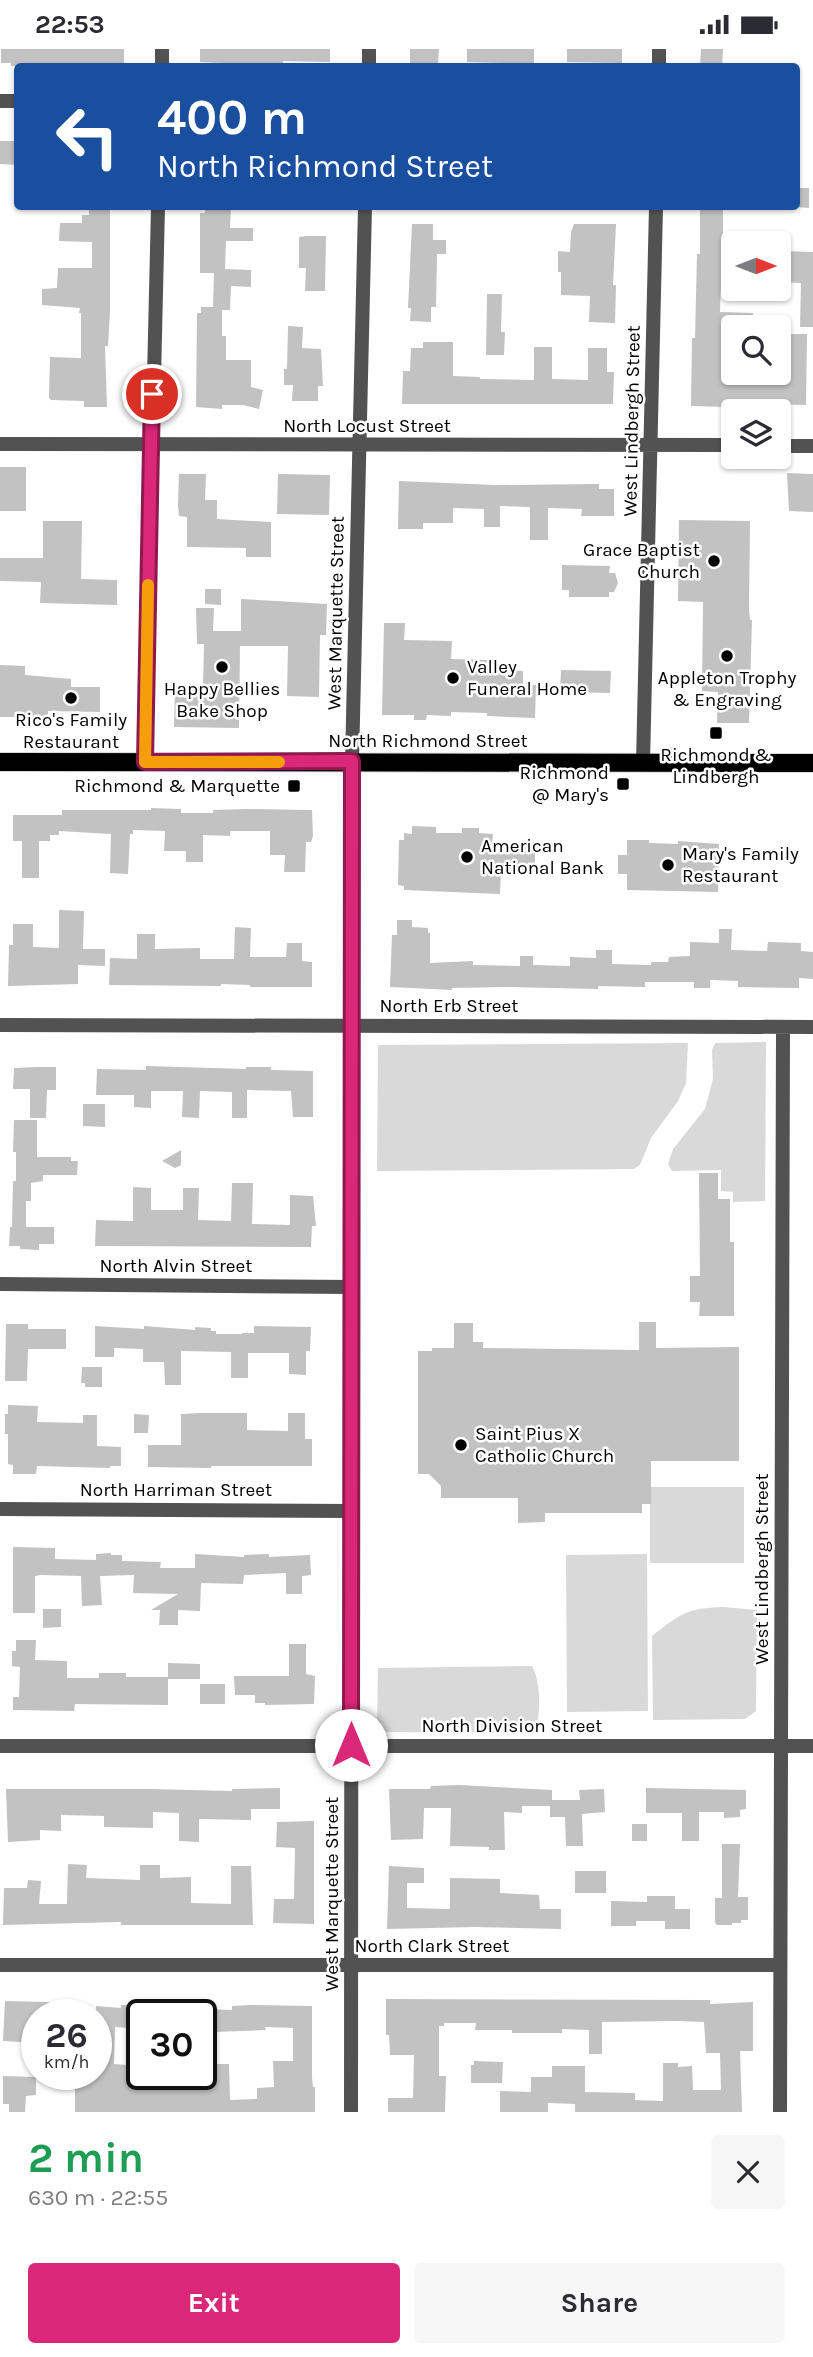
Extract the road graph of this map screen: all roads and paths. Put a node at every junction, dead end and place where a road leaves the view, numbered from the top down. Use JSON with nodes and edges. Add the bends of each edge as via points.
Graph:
{"nodes":[{"id":1,"x":158,"y":210,"type":"edge"},
{"id":2,"x":365,"y":210,"type":"edge"},
{"id":3,"x":656,"y":210,"type":"edge"},
{"id":4,"x":0,"y":445,"type":"edge"},
{"id":5,"x":360,"y":445,"type":"junction"},
{"id":6,"x":651,"y":445,"type":"junction"},
{"id":7,"x":151,"y":446,"type":"junction"},
{"id":8,"x":721,"y":446,"type":"edge"},
{"id":9,"x":791,"y":446,"type":"edge"},
{"id":10,"x":813,"y":446,"type":"edge"},
{"id":11,"x":352,"y":761,"type":"junction"},
{"id":12,"x":0,"y":762,"type":"edge"},
{"id":13,"x":145,"y":762,"type":"junction"},
{"id":14,"x":642,"y":763,"type":"junction"},
{"id":15,"x":813,"y":763,"type":"edge"},
{"id":16,"x":0,"y":1025,"type":"edge"},
{"id":17,"x":353,"y":1025,"type":"junction"},
{"id":18,"x":783,"y":1027,"type":"junction"},
{"id":19,"x":813,"y":1027,"type":"edge"},
{"id":20,"x":0,"y":1284,"type":"edge"},
{"id":21,"x":353,"y":1287,"type":"junction"},
{"id":22,"x":0,"y":1509,"type":"edge"},
{"id":23,"x":351,"y":1511,"type":"junction"},
{"id":24,"x":351,"y":1745,"type":"junction"},
{"id":25,"x":0,"y":1746,"type":"edge"},
{"id":26,"x":781,"y":1746,"type":"junction"},
{"id":27,"x":813,"y":1746,"type":"edge"},
{"id":28,"x":0,"y":1965,"type":"edge"},
{"id":29,"x":351,"y":1965,"type":"junction"},
{"id":30,"x":780,"y":1965,"type":"junction"},
{"id":31,"x":351,"y":2112,"type":"edge"},
{"id":32,"x":780,"y":2112,"type":"edge"}],
"edges":[{"from":1,"to":7,"type":"street"},
{"from":2,"to":5,"type":"street","name":"West Marquette Street"},
{"from":3,"to":6,"type":"street","name":"West Lindbergh Street"},
{"from":4,"to":7,"type":"street","name":"North Locust Street"},
{"from":5,"to":6,"type":"street","name":"North Locust Street"},
{"from":5,"to":7,"type":"street","name":"North Locust Street"},
{"from":5,"to":11,"type":"street","name":"West Marquette Street"},
{"from":6,"to":8,"type":"street","name":"North Locust Street"},
{"from":6,"to":14,"type":"street","name":"West Lindbergh Street"},
{"from":7,"to":13,"type":"street"},
{"from":9,"to":10,"type":"street"},
{"from":11,"to":13,"type":"main road","name":"North Richmond Street"},
{"from":11,"to":14,"type":"main road","name":"North Richmond Street"},
{"from":11,"to":17,"type":"street","name":"West Marquette Street"},
{"from":12,"to":13,"type":"main road","name":"North Richmond Street"},
{"from":14,"to":15,"type":"main road","name":"North Richmond Street"},
{"from":16,"to":17,"type":"street","name":"North Erb Street"},
{"from":17,"to":18,"type":"street","name":"North Erb Street"},
{"from":17,"to":21,"type":"street","name":"West Marquette Street"},
{"from":18,"to":19,"type":"street","name":"North Erb Street"},
{"from":18,"to":26,"type":"street","name":"West Lindbergh Street"},
{"from":20,"to":21,"type":"street","name":"North Alvin Street"},
{"from":21,"to":23,"type":"street","name":"West Marquette Street"},
{"from":22,"to":23,"type":"street","name":"North Harriman Street"},
{"from":23,"to":24,"type":"street","name":"West Marquette Street"},
{"from":24,"to":25,"type":"street","name":"North Division Street"},
{"from":24,"to":26,"type":"street","name":"North Division Street"},
{"from":24,"to":29,"type":"street","name":"West Marquette Street"},
{"from":26,"to":27,"type":"street","name":"North Division Street"},
{"from":26,"to":30,"type":"street","name":"West Lindbergh Street"},
{"from":28,"to":29,"type":"street","name":"North Clark Street"},
{"from":29,"to":30,"type":"street","name":"North Clark Street"},
{"from":29,"to":31,"type":"street","name":"West Marquette Street"},
{"from":30,"to":32,"type":"street","name":"West Lindbergh Street"}]}
